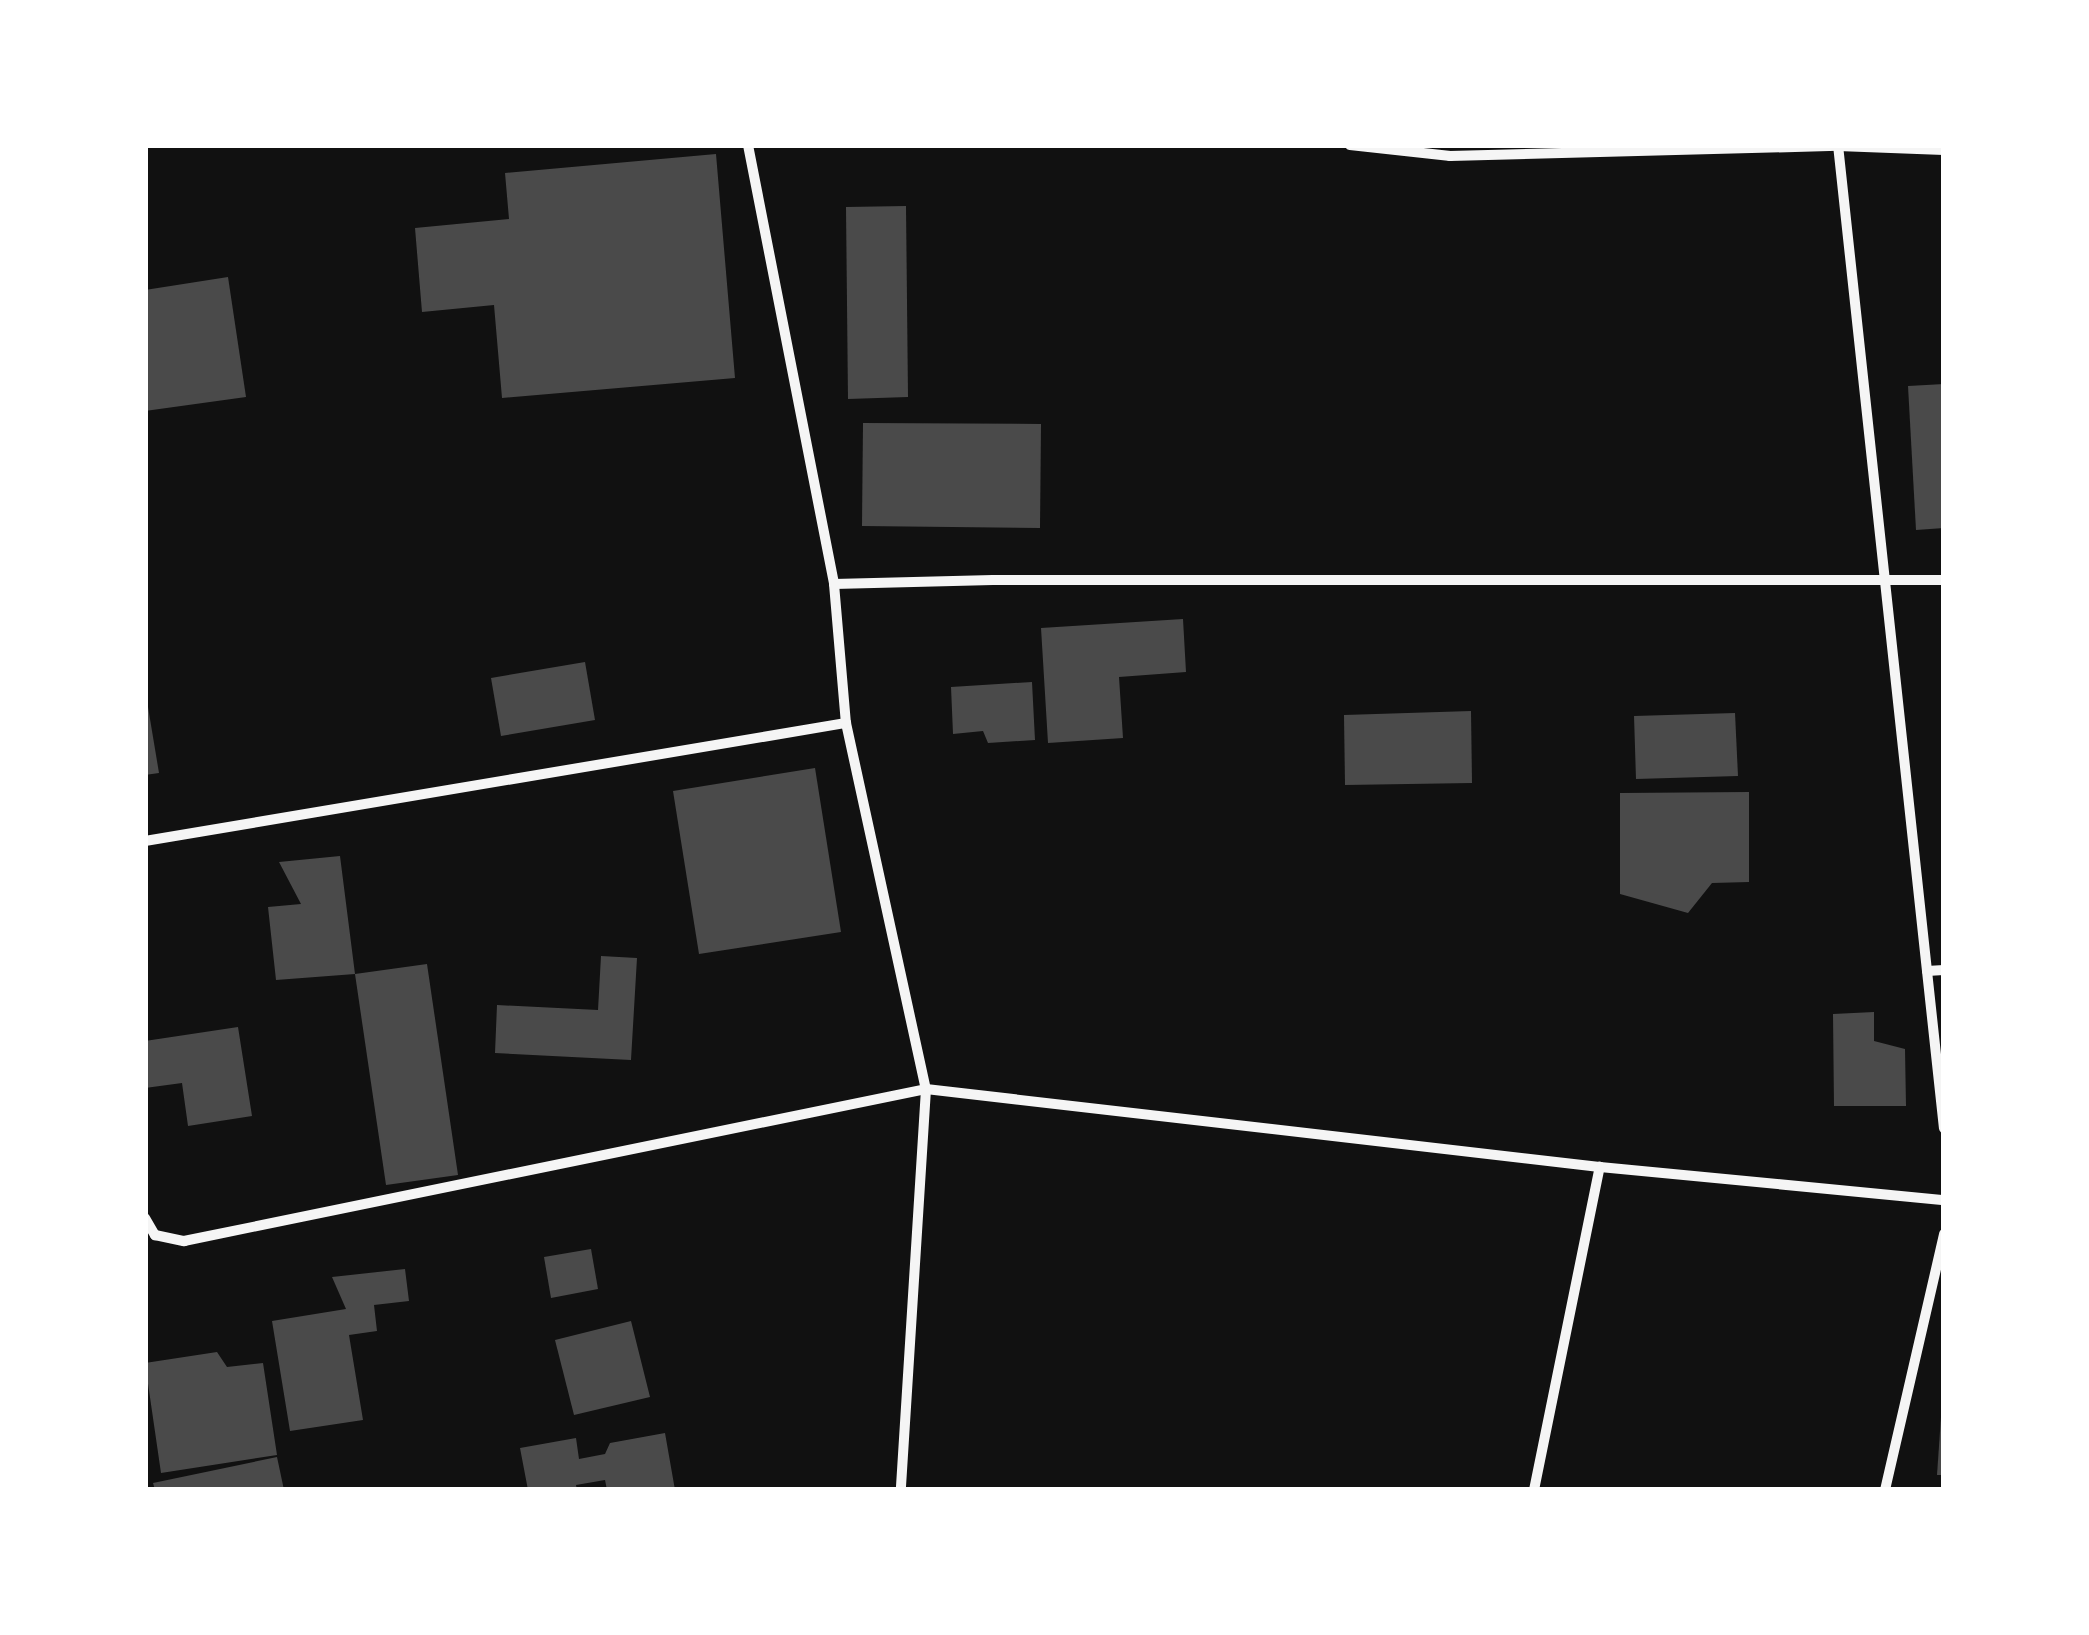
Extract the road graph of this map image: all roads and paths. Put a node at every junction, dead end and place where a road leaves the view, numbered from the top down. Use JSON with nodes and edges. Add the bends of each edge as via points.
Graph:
{"nodes":[{"id":1,"x":748,"y":145,"type":"edge"},
{"id":2,"x":1350,"y":145,"type":"edge"},
{"id":3,"x":1838,"y":146,"type":"edge"},
{"id":4,"x":1944,"y":150,"type":"edge"},
{"id":5,"x":1944,"y":580,"type":"edge"},
{"id":6,"x":1886,"y":582,"type":"junction"},
{"id":7,"x":834,"y":584,"type":"junction"},
{"id":8,"x":846,"y":723,"type":"junction"},
{"id":9,"x":145,"y":841,"type":"edge"},
{"id":10,"x":1944,"y":970,"type":"edge"},
{"id":11,"x":1927,"y":971,"type":"junction"},
{"id":12,"x":926,"y":1089,"type":"junction"},
{"id":13,"x":1944,"y":1128,"type":"edge"},
{"id":14,"x":1600,"y":1167,"type":"junction"},
{"id":15,"x":1944,"y":1200,"type":"edge"},
{"id":16,"x":145,"y":1218,"type":"edge"},
{"id":17,"x":1944,"y":1234,"type":"edge"},
{"id":18,"x":901,"y":1490,"type":"edge"},
{"id":19,"x":1534,"y":1490,"type":"edge"},
{"id":20,"x":1886,"y":1490,"type":"edge"}],
"edges":[{"from":1,"to":7,"type":"street"},
{"from":2,"to":3,"type":"street","via":[[1450,156]]},
{"from":3,"to":4,"type":"street"},
{"from":3,"to":6,"type":"street"},
{"from":5,"to":6,"type":"street"},
{"from":6,"to":7,"type":"street"},
{"from":6,"to":11,"type":"street"},
{"from":7,"to":8,"type":"street"},
{"from":8,"to":9,"type":"street"},
{"from":8,"to":12,"type":"street"},
{"from":10,"to":11,"type":"street"},
{"from":11,"to":13,"type":"street"},
{"from":12,"to":14,"type":"street"},
{"from":12,"to":16,"type":"street","via":[[184,1241],[156,1234]]},
{"from":12,"to":18,"type":"street"},
{"from":14,"to":15,"type":"street"},
{"from":14,"to":19,"type":"street"},
{"from":17,"to":20,"type":"street"}]}
